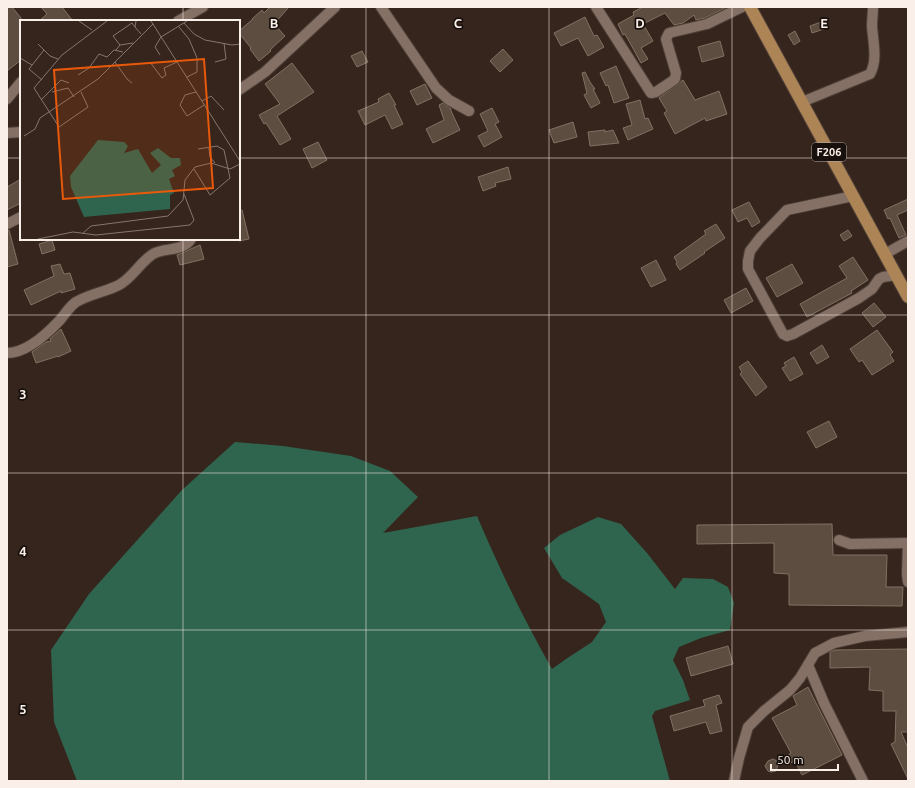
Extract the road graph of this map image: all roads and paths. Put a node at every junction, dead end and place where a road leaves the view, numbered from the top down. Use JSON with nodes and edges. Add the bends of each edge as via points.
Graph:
{"nodes":[{"id":1,"x":203,"y":7,"type":"edge"},
{"id":2,"x":335,"y":7,"type":"edge"},
{"id":3,"x":381,"y":7,"type":"edge"},
{"id":4,"x":596,"y":7,"type":"edge"},
{"id":5,"x":742,"y":7,"type":"edge"},
{"id":6,"x":750,"y":7,"type":"edge"},
{"id":7,"x":873,"y":7,"type":"edge"},
{"id":8,"x":180,"y":20,"type":"edge"},
{"id":9,"x":20,"y":83,"type":"edge"},
{"id":10,"x":240,"y":89,"type":"edge"},
{"id":11,"x":7,"y":99,"type":"edge"},
{"id":12,"x":802,"y":102,"type":"junction"},
{"id":13,"x":469,"y":111,"type":"dead end"},
{"id":14,"x":20,"y":132,"type":"edge"},
{"id":15,"x":7,"y":133,"type":"edge"},
{"id":16,"x":853,"y":196,"type":"junction"},
{"id":17,"x":20,"y":218,"type":"edge"},
{"id":18,"x":7,"y":224,"type":"edge"},
{"id":19,"x":190,"y":240,"type":"edge"},
{"id":20,"x":908,"y":241,"type":"edge"},
{"id":21,"x":885,"y":254,"type":"junction"},
{"id":22,"x":896,"y":275,"type":"junction"},
{"id":23,"x":908,"y":297,"type":"edge"},
{"id":24,"x":7,"y":352,"type":"edge"},
{"id":25,"x":839,"y":540,"type":"dead end"},
{"id":26,"x":908,"y":543,"type":"edge"},
{"id":27,"x":908,"y":582,"type":"edge"},
{"id":28,"x":908,"y":632,"type":"edge"},
{"id":29,"x":808,"y":665,"type":"junction"},
{"id":30,"x":734,"y":781,"type":"edge"},
{"id":31,"x":863,"y":781,"type":"edge"}],
"edges":[{"from":1,"to":8,"type":"street"},
{"from":2,"to":10,"type":"street","via":[[265,72]]},
{"from":3,"to":13,"type":"street","via":[[436,88]]},
{"from":4,"to":5,"type":"street","via":[[651,93],[675,79],[676,73],[666,39],[669,33],[707,24]]},
{"from":6,"to":12,"type":"main road","number":"F206"},
{"from":7,"to":12,"type":"street","via":[[874,68],[870,74]]},
{"from":9,"to":11,"type":"street"},
{"from":12,"to":16,"type":"main road","number":"F206"},
{"from":14,"to":15,"type":"street"},
{"from":16,"to":21,"type":"main road","number":"F206"},
{"from":16,"to":22,"type":"street","via":[[787,210],[750,251],[748,270],[783,334],[787,336],[859,298],[872,289],[880,278]]},
{"from":17,"to":18,"type":"street"},
{"from":19,"to":24,"type":"street","via":[[185,245],[154,254],[119,285],[74,303],[59,321],[29,347],[14,353]]},
{"from":20,"to":21,"type":"street"},
{"from":21,"to":22,"type":"main road","number":"F206"},
{"from":22,"to":23,"type":"main road","number":"F206"},
{"from":25,"to":26,"type":"street","via":[[850,544]]},
{"from":26,"to":27,"type":"street"},
{"from":28,"to":29,"type":"street","via":[[865,636],[834,643],[815,653]]},
{"from":29,"to":30,"type":"street","via":[[790,690],[748,728]]},
{"from":29,"to":31,"type":"street"}]}
